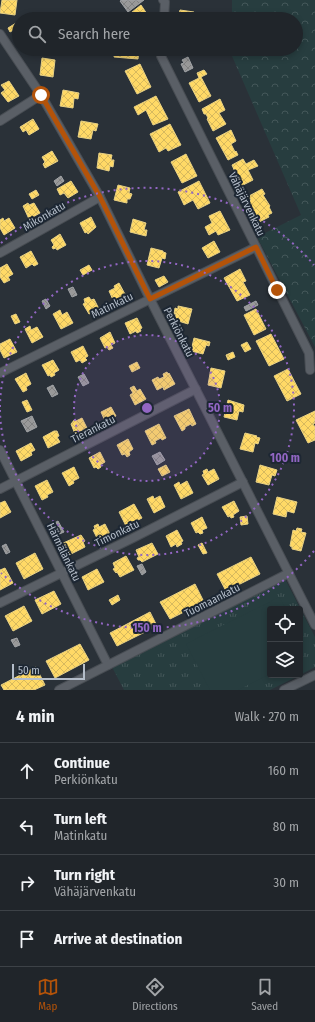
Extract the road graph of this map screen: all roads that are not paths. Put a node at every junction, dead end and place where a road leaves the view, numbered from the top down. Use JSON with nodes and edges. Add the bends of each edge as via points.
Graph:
{"nodes":[{"id":1,"x":163,"y":0,"type":"edge"},
{"id":2,"x":164,"y":12,"type":"edge"},
{"id":3,"x":0,"y":34,"type":"edge"},
{"id":4,"x":12,"y":52,"type":"edge"},
{"id":5,"x":15,"y":56,"type":"edge"},
{"id":6,"x":161,"y":56,"type":"edge"},
{"id":7,"x":41,"y":95,"type":"junction"},
{"id":8,"x":0,"y":122,"type":"edge"},
{"id":9,"x":100,"y":197,"type":"junction"},
{"id":10,"x":256,"y":247,"type":"junction"},
{"id":11,"x":0,"y":253,"type":"edge"},
{"id":12,"x":150,"y":299,"type":"junction"},
{"id":13,"x":310,"y":370,"type":"dead end"},
{"id":14,"x":0,"y":373,"type":"edge"},
{"id":15,"x":196,"y":389,"type":"junction"},
{"id":16,"x":0,"y":450,"type":"edge"},
{"id":17,"x":16,"y":481,"type":"junction"},
{"id":18,"x":243,"y":482,"type":"junction"},
{"id":19,"x":0,"y":489,"type":"edge"},
{"id":20,"x":62,"y":573,"type":"junction"},
{"id":21,"x":289,"y":573,"type":"junction"},
{"id":22,"x":0,"y":603,"type":"edge"},
{"id":23,"x":315,"y":625,"type":"edge"},
{"id":24,"x":108,"y":665,"type":"junction"},
{"id":25,"x":315,"y":675,"type":"edge"},
{"id":26,"x":59,"y":690,"type":"edge"},
{"id":27,"x":284,"y":690,"type":"edge"}],
"edges":[{"from":1,"to":2,"type":"street"},
{"from":3,"to":4,"type":"street","name":"Perkiönkatu"},
{"from":5,"to":7,"type":"street","name":"Perkiönkatu"},
{"from":6,"to":10,"type":"street","name":"Vähäjärvenkatu"},
{"from":7,"to":8,"type":"street"},
{"from":7,"to":9,"type":"street","name":"Perkiönkatu"},
{"from":9,"to":11,"type":"street","name":"Mikonkatu"},
{"from":9,"to":12,"type":"street","name":"Perkiönkatu"},
{"from":10,"to":12,"type":"street","name":"Matinkatu"},
{"from":10,"to":13,"type":"street","name":"Vähäjärvenkatu","via":[[309,353]]},
{"from":12,"to":14,"type":"street","name":"Matinkatu"},
{"from":12,"to":15,"type":"street","name":"Perkiönkatu"},
{"from":15,"to":17,"type":"street","name":"Tierankatu"},
{"from":15,"to":18,"type":"street","name":"Perkiönkatu"},
{"from":16,"to":17,"type":"street","name":"Härmälänkatu"},
{"from":17,"to":19,"type":"street","name":"Tierankatu"},
{"from":17,"to":20,"type":"street","name":"Härmälänkatu"},
{"from":18,"to":20,"type":"street","name":"Timonkatu"},
{"from":18,"to":21,"type":"street","name":"Perkiönkatu"},
{"from":20,"to":22,"type":"street","name":"Timonkatu"},
{"from":20,"to":24,"type":"street","name":"Härmälänkatu"},
{"from":21,"to":23,"type":"street","name":"Perkiönkatu"},
{"from":21,"to":24,"type":"street","name":"Tuomaankatu"},
{"from":24,"to":26,"type":"street","name":"Tuomaankatu"},
{"from":25,"to":27,"type":"street"}]}
